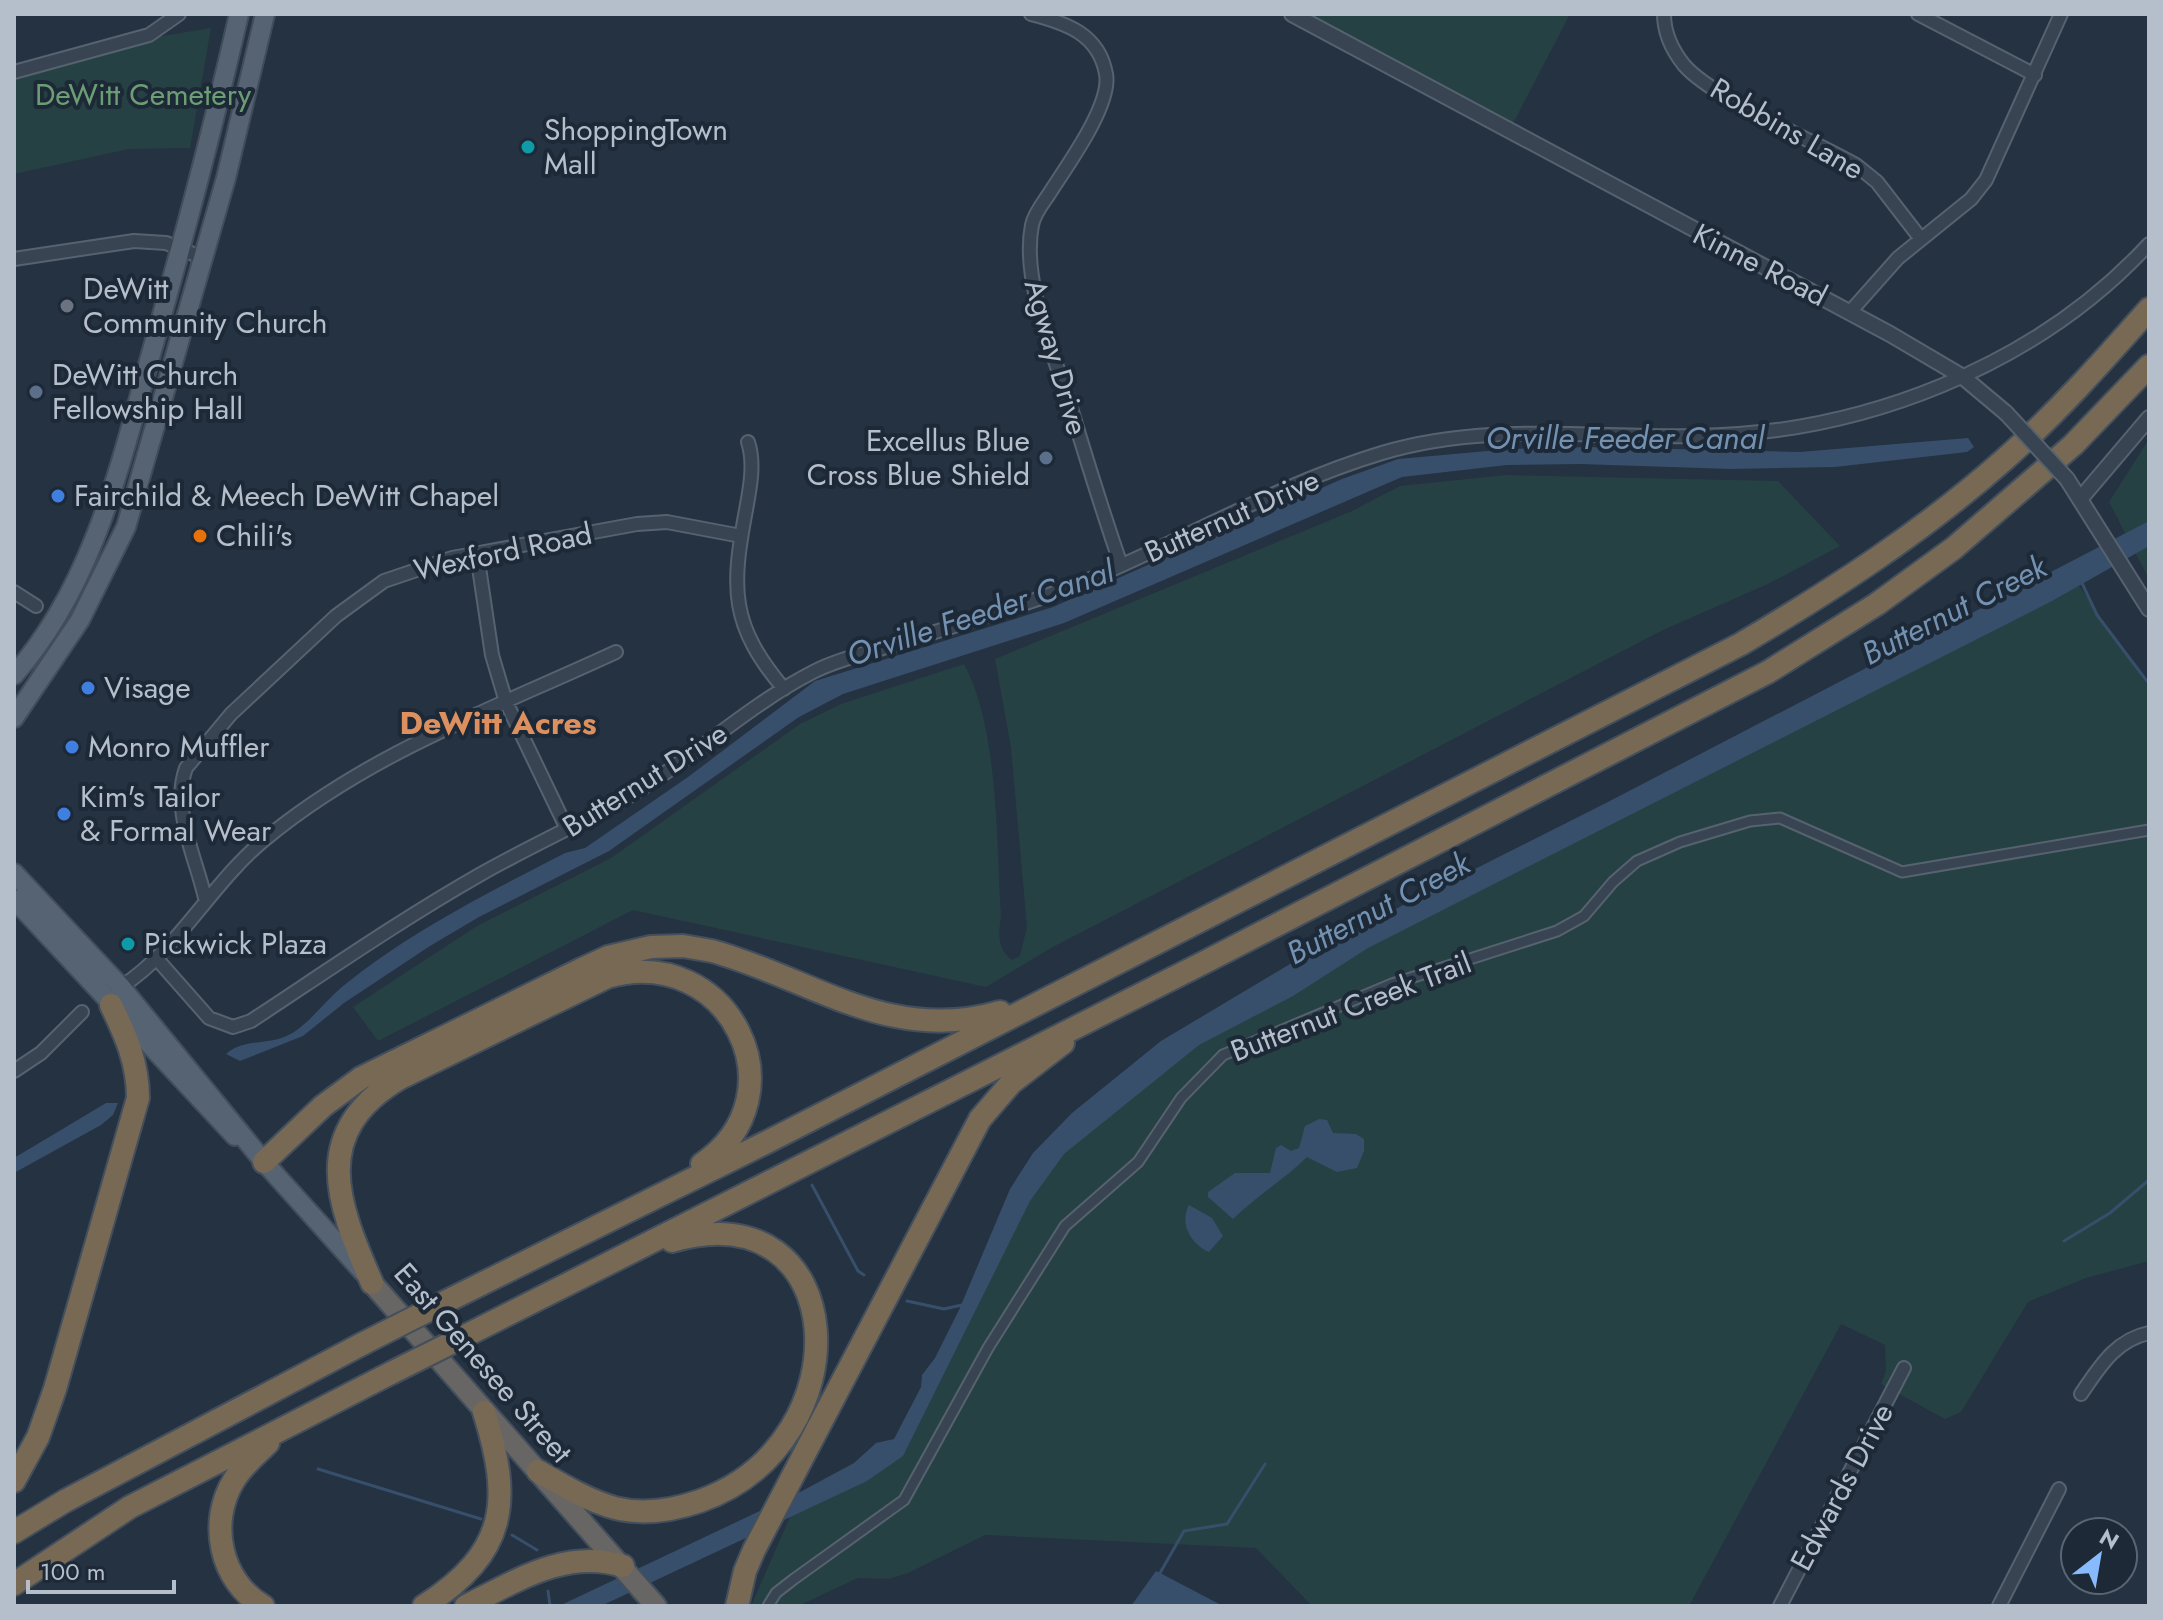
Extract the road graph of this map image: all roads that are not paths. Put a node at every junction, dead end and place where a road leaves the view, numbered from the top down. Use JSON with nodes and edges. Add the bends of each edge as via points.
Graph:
{"nodes":[{"id":1,"x":239,"y":14,"type":"edge"},
{"id":2,"x":265,"y":14,"type":"edge"},
{"id":3,"x":1031,"y":14,"type":"edge"},
{"id":4,"x":1292,"y":14,"type":"edge"},
{"id":5,"x":1664,"y":14,"type":"edge"},
{"id":6,"x":1918,"y":14,"type":"edge"},
{"id":7,"x":2061,"y":14,"type":"edge"},
{"id":8,"x":178,"y":15,"type":"edge"},
{"id":9,"x":14,"y":72,"type":"edge"},
{"id":10,"x":2035,"y":75,"type":"junction"},
{"id":11,"x":1921,"y":239,"type":"junction"},
{"id":12,"x":2149,"y":244,"type":"edge"},
{"id":13,"x":181,"y":249,"type":"junction"},
{"id":14,"x":203,"y":258,"type":"junction"},
{"id":15,"x":14,"y":259,"type":"edge"},
{"id":16,"x":2149,"y":309,"type":"edge"},
{"id":17,"x":1850,"y":312,"type":"junction"},
{"id":18,"x":2149,"y":366,"type":"edge"},
{"id":19,"x":1963,"y":377,"type":"junction"},
{"id":20,"x":2149,"y":418,"type":"edge"},
{"id":21,"x":748,"y":442,"type":"dead end"},
{"id":22,"x":2081,"y":498,"type":"junction"},
{"id":23,"x":741,"y":536,"type":"junction"},
{"id":24,"x":477,"y":554,"type":"junction"},
{"id":25,"x":1121,"y":565,"type":"junction"},
{"id":26,"x":14,"y":592,"type":"edge"},
{"id":27,"x":36,"y":606,"type":"dead end"},
{"id":28,"x":2149,"y":609,"type":"edge"},
{"id":29,"x":616,"y":652,"type":"dead end"},
{"id":30,"x":14,"y":675,"type":"edge"},
{"id":31,"x":38,"y":686,"type":"junction"},
{"id":32,"x":784,"y":689,"type":"junction"},
{"id":33,"x":506,"y":702,"type":"junction"},
{"id":34,"x":14,"y":718,"type":"edge"},
{"id":35,"x":14,"y":737,"type":"edge"},
{"id":36,"x":567,"y":829,"type":"junction"},
{"id":37,"x":2149,"y":830,"type":"edge"},
{"id":38,"x":16,"y":881,"type":"edge"},
{"id":39,"x":205,"y":898,"type":"junction"},
{"id":40,"x":157,"y":959,"type":"junction"},
{"id":41,"x":111,"y":995,"type":"junction"},
{"id":42,"x":1043,"y":1000,"type":"junction"},
{"id":43,"x":1106,"y":1011,"type":"junction"},
{"id":44,"x":82,"y":1012,"type":"dead end"},
{"id":45,"x":14,"y":1071,"type":"edge"},
{"id":46,"x":264,"y":1162,"type":"junction"},
{"id":47,"x":652,"y":1198,"type":"junction"},
{"id":48,"x":628,"y":1254,"type":"junction"},
{"id":49,"x":372,"y":1283,"type":"junction"},
{"id":50,"x":2149,"y":1333,"type":"edge"},
{"id":51,"x":1904,"y":1368,"type":"dead end"},
{"id":52,"x":2081,"y":1394,"type":"dead end"},
{"id":53,"x":484,"y":1412,"type":"junction"},
{"id":54,"x":289,"y":1424,"type":"junction"},
{"id":55,"x":538,"y":1471,"type":"junction"},
{"id":56,"x":14,"y":1481,"type":"edge"},
{"id":57,"x":2059,"y":1489,"type":"dead end"},
{"id":58,"x":14,"y":1532,"type":"edge"},
{"id":59,"x":623,"y":1566,"type":"junction"},
{"id":60,"x":14,"y":1584,"type":"edge"},
{"id":61,"x":263,"y":1606,"type":"edge"},
{"id":62,"x":424,"y":1606,"type":"edge"},
{"id":63,"x":466,"y":1606,"type":"edge"},
{"id":64,"x":656,"y":1606,"type":"edge"},
{"id":65,"x":737,"y":1606,"type":"edge"},
{"id":66,"x":768,"y":1606,"type":"edge"},
{"id":67,"x":1780,"y":1606,"type":"edge"},
{"id":68,"x":1999,"y":1606,"type":"edge"}],
"edges":[{"from":1,"to":13,"type":"main road"},
{"from":2,"to":14,"type":"main road"},
{"from":3,"to":25,"type":"street","name":"Agway Drive","via":[[1087,37],[1106,71],[1098,112],[1033,220],[1028,249],[1047,331]]},
{"from":4,"to":17,"type":"street","name":"Kinne Road"},
{"from":5,"to":11,"type":"street","name":"Robbins Lane","via":[[1672,47],[1694,74],[1856,165],[1877,182]]},
{"from":6,"to":10,"type":"street"},
{"from":7,"to":10,"type":"street"},
{"from":8,"to":9,"type":"street","via":[[149,35]]},
{"from":10,"to":11,"type":"street","via":[[1986,180]]},
{"from":11,"to":17,"type":"street","via":[[1873,282]]},
{"from":12,"to":19,"type":"street","name":"Butternut Drive","via":[[2078,309]]},
{"from":13,"to":14,"type":"street"},
{"from":13,"to":15,"type":"street","via":[[155,241],[113,242]]},
{"from":13,"to":30,"type":"main road","via":[[91,550]]},
{"from":14,"to":31,"type":"main road","via":[[122,536],[96,592]]},
{"from":16,"to":42,"type":"highway","via":[[2005,459],[1881,556],[1813,601],[1741,644]]},
{"from":17,"to":19,"type":"street","name":"Kinne Road"},
{"from":18,"to":43,"type":"highway","via":[[2003,509],[1877,604],[1804,651]]},
{"from":19,"to":22,"type":"street","name":"Kinne Road","bridge":true,"via":[[2006,413]]},
{"from":19,"to":25,"type":"street","name":"Butternut Drive","via":[[1857,414],[1752,434],[1558,431],[1416,445],[1286,490]]},
{"from":20,"to":22,"type":"street"},
{"from":21,"to":23,"type":"street","via":[[750,491]]},
{"from":22,"to":28,"type":"street","name":"Kinne Road"},
{"from":23,"to":24,"type":"street","name":"Wexford Road","via":[[667,522],[637,524]]},
{"from":23,"to":32,"type":"street","via":[[737,599],[742,622]]},
{"from":24,"to":33,"type":"street","via":[[492,655]]},
{"from":24,"to":39,"type":"street","name":"Wexford Road","via":[[418,567],[369,589],[205,742],[182,779],[188,839]]},
{"from":25,"to":32,"type":"street","name":"Butternut Drive","via":[[1040,598],[829,664]]},
{"from":26,"to":27,"type":"street"},
{"from":29,"to":33,"type":"street"},
{"from":31,"to":34,"type":"main road"},
{"from":31,"to":35,"type":"main road"},
{"from":32,"to":36,"type":"street","name":"Butternut Drive","via":[[670,770]]},
{"from":33,"to":36,"type":"street"},
{"from":33,"to":39,"type":"street","via":[[402,748],[331,789],[265,840]]},
{"from":36,"to":40,"type":"street","name":"Butternut Drive","via":[[482,874],[251,1021],[233,1027],[209,1018]]},
{"from":37,"to":66,"type":"street","name":"Butternut Creek Trail","via":[[1902,872],[1780,818],[1750,821],[1637,861],[1584,916],[1557,931],[1392,984],[1223,1055],[1181,1098],[1138,1162],[1065,1226],[988,1348],[904,1500],[776,1593]]},
{"from":38,"to":41,"type":"main road","name":"East Genesee Street"},
{"from":39,"to":40,"type":"street"},
{"from":40,"to":41,"type":"street"},
{"from":41,"to":46,"type":"main road","name":"East Genesee Street","via":[[218,1121]]},
{"from":41,"to":56,"type":"highway","via":[[131,1047],[138,1098],[55,1389],[38,1437]]},
{"from":42,"to":46,"type":"highway","via":[[953,1023],[918,1022],[888,1017],[712,951],[683,946],[632,950],[582,969],[361,1078]]},
{"from":42,"to":47,"type":"highway"},
{"from":43,"to":48,"type":"highway"},
{"from":43,"to":65,"type":"highway","via":[[1027,1069],[980,1119],[754,1550]]},
{"from":44,"to":45,"type":"street","via":[[41,1053]]},
{"from":46,"to":49,"type":"main road","name":"East Genesee Street"},
{"from":47,"to":49,"type":"highway","via":[[725,1145],[745,1108],[750,1070],[742,1036],[713,996],[682,977],[643,970],[599,980],[400,1078],[366,1102],[341,1146],[338,1190]]},
{"from":47,"to":58,"type":"highway","bridge":true,"via":[[364,1343]]},
{"from":48,"to":54,"type":"highway","bridge":true},
{"from":48,"to":55,"type":"highway","via":[[721,1233],[774,1252],[807,1291],[815,1312],[818,1351],[806,1398],[793,1424],[756,1470],[690,1504],[660,1510],[614,1508]]},
{"from":49,"to":53,"type":"highway","name":"East Genesee Street"},
{"from":50,"to":52,"type":"street","via":[[2107,1356]]},
{"from":51,"to":67,"type":"street","name":"Edwards Drive"},
{"from":53,"to":55,"type":"highway","name":"East Genesee Street"},
{"from":53,"to":62,"type":"highway","via":[[502,1493],[498,1521],[479,1558]]},
{"from":54,"to":60,"type":"highway","via":[[130,1507]]},
{"from":54,"to":61,"type":"highway","via":[[234,1480],[220,1520],[230,1572]]},
{"from":55,"to":59,"type":"highway","name":"East Genesee Street"},
{"from":57,"to":68,"type":"street"},
{"from":59,"to":63,"type":"highway","via":[[584,1558],[530,1574]]},
{"from":59,"to":64,"type":"highway","name":"East Genesee Street"}]}
